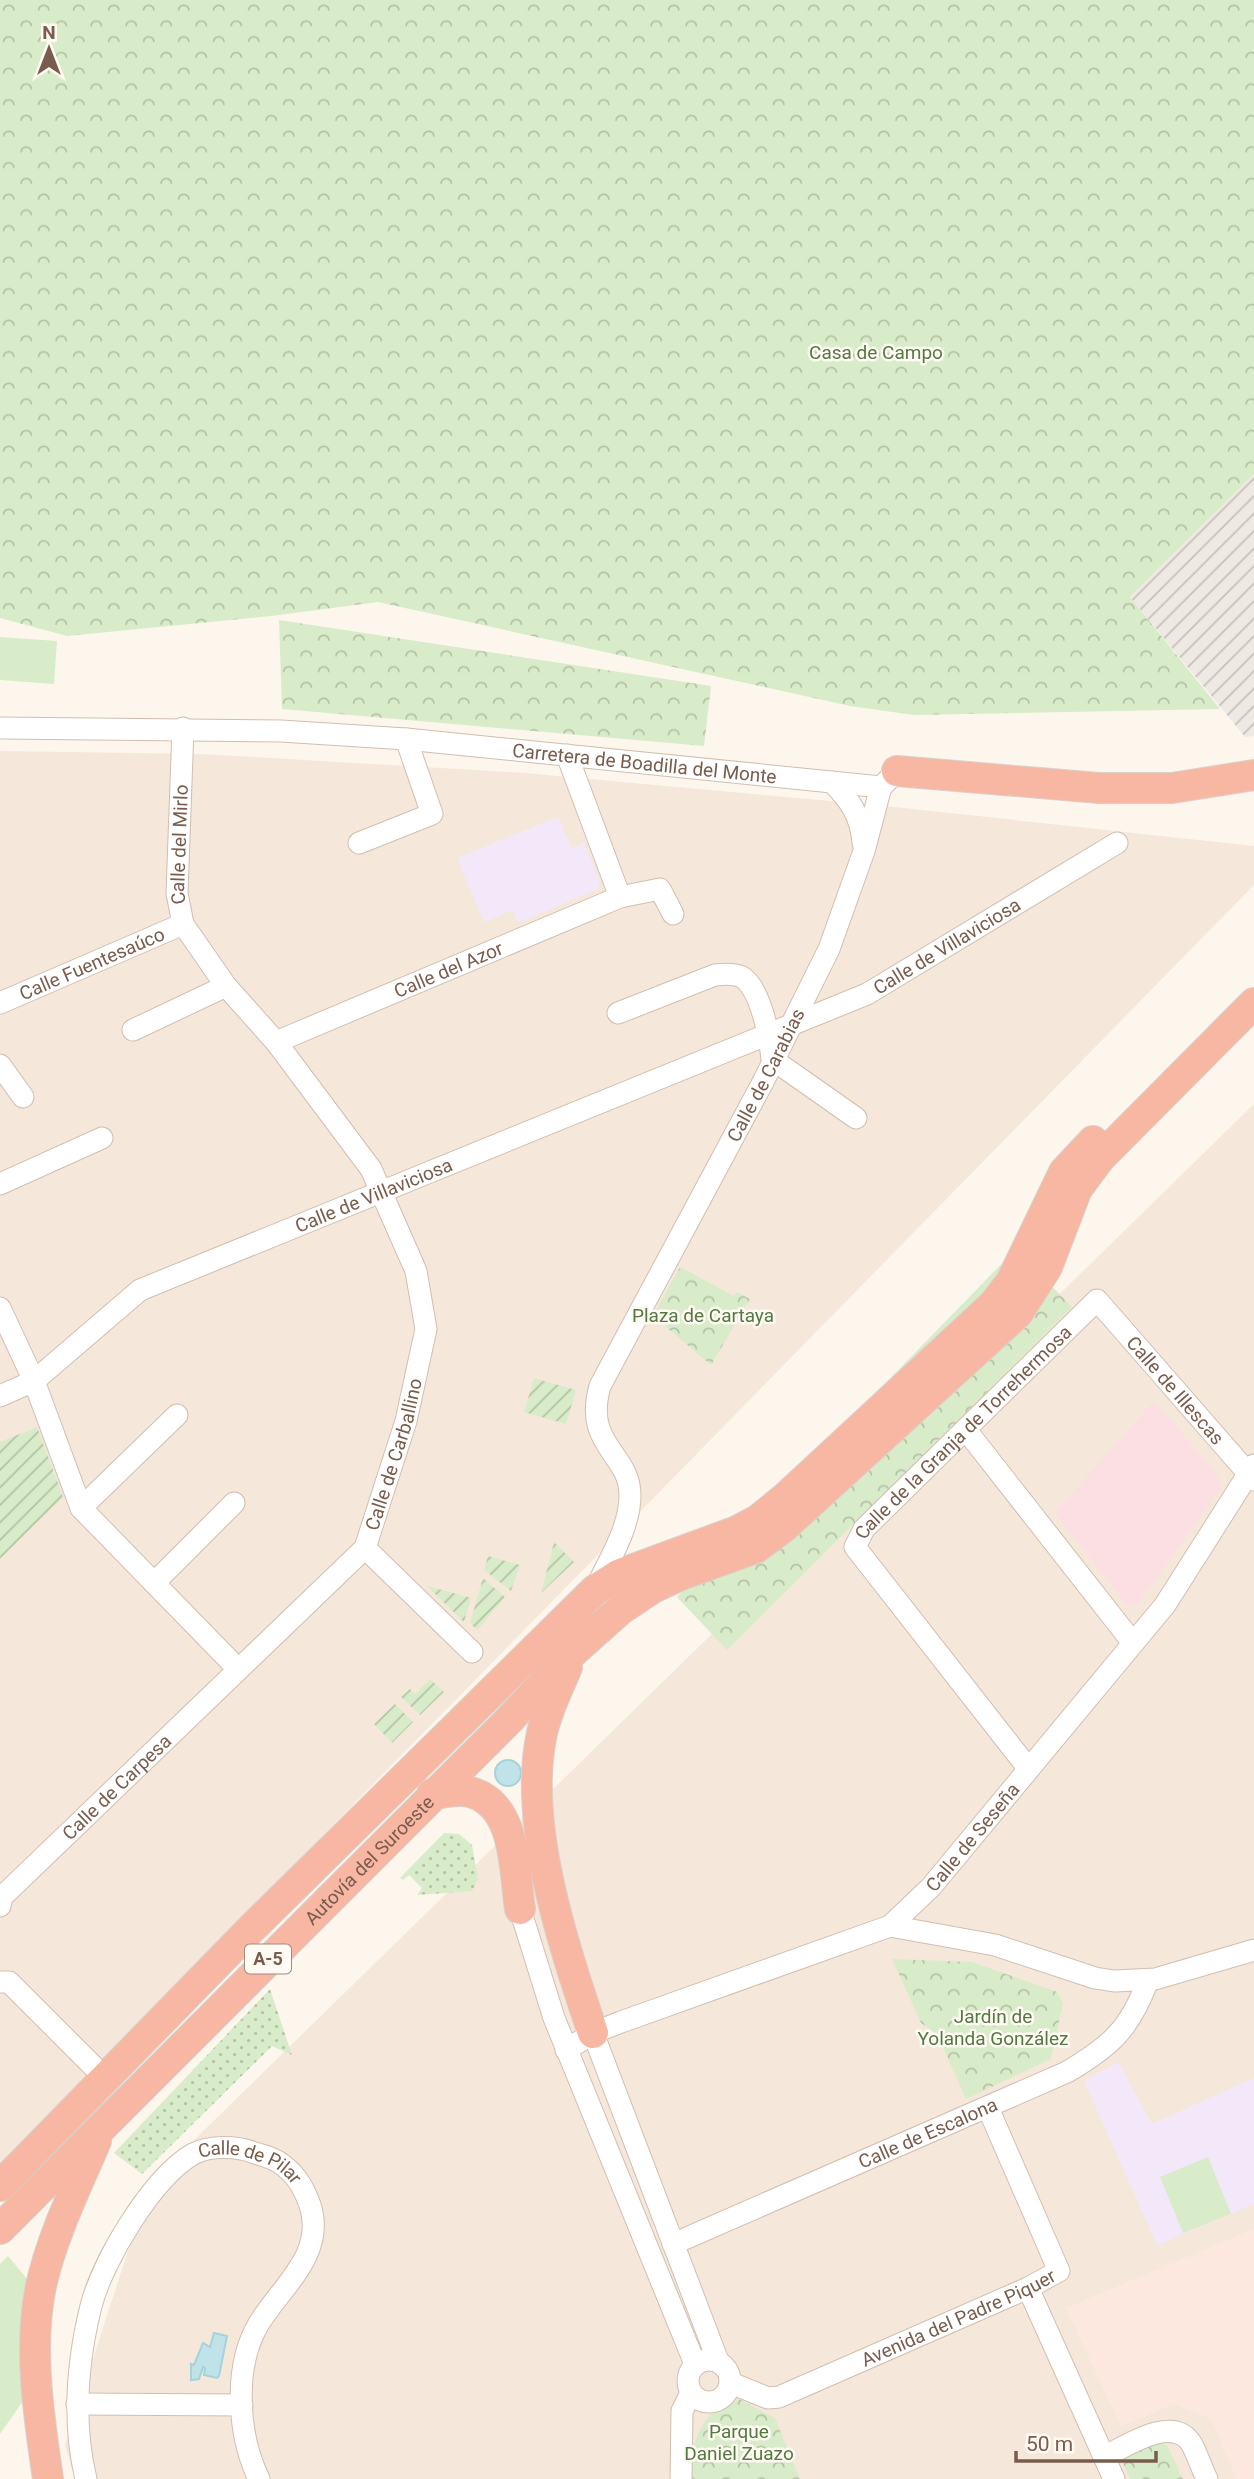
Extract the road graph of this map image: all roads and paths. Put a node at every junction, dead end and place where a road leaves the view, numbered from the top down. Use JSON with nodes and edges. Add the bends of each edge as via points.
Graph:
{"nodes":[{"id":1,"x":0,"y":728,"type":"edge"},
{"id":2,"x":183,"y":729,"type":"junction"},
{"id":3,"x":406,"y":739,"type":"junction"},
{"id":4,"x":567,"y":755,"type":"junction"},
{"id":5,"x":1254,"y":775,"type":"edge"},
{"id":6,"x":889,"y":779,"type":"junction"},
{"id":7,"x":821,"y":780,"type":"junction"},
{"id":8,"x":359,"y":843,"type":"dead end"},
{"id":9,"x":1117,"y":843,"type":"dead end"},
{"id":10,"x":864,"y":851,"type":"junction"},
{"id":11,"x":620,"y":897,"type":"junction"},
{"id":12,"x":673,"y":914,"type":"dead end"},
{"id":13,"x":183,"y":924,"type":"junction"},
{"id":14,"x":1254,"y":980,"type":"edge"},
{"id":15,"x":226,"y":986,"type":"junction"},
{"id":16,"x":0,"y":1003,"type":"edge"},
{"id":17,"x":1254,"y":1003,"type":"edge"},
{"id":18,"x":618,"y":1013,"type":"dead end"},
{"id":19,"x":792,"y":1023,"type":"junction"},
{"id":20,"x":133,"y":1030,"type":"dead end"},
{"id":21,"x":769,"y":1032,"type":"junction"},
{"id":22,"x":276,"y":1042,"type":"junction"},
{"id":23,"x":772,"y":1059,"type":"junction"},
{"id":24,"x":0,"y":1065,"type":"edge"},
{"id":25,"x":23,"y":1097,"type":"dead end"},
{"id":26,"x":856,"y":1118,"type":"dead end"},
{"id":27,"x":102,"y":1138,"type":"dead end"},
{"id":28,"x":0,"y":1184,"type":"edge"},
{"id":29,"x":382,"y":1193,"type":"junction"},
{"id":30,"x":1097,"y":1300,"type":"joint"},
{"id":31,"x":0,"y":1308,"type":"edge"},
{"id":32,"x":34,"y":1381,"type":"junction"},
{"id":33,"x":0,"y":1396,"type":"edge"},
{"id":34,"x":177,"y":1415,"type":"dead end"},
{"id":35,"x":966,"y":1430,"type":"junction"},
{"id":36,"x":1252,"y":1472,"type":"edge"},
{"id":37,"x":234,"y":1503,"type":"dead end"},
{"id":38,"x":81,"y":1508,"type":"junction"},
{"id":39,"x":365,"y":1548,"type":"junction"},
{"id":40,"x":154,"y":1583,"type":"junction"},
{"id":41,"x":595,"y":1590,"type":"junction"},
{"id":42,"x":1133,"y":1643,"type":"junction"},
{"id":43,"x":574,"y":1651,"type":"junction"},
{"id":44,"x":472,"y":1653,"type":"dead end"},
{"id":45,"x":237,"y":1668,"type":"junction"},
{"id":46,"x":1028,"y":1768,"type":"junction"},
{"id":47,"x":432,"y":1794,"type":"junction"},
{"id":48,"x":546,"y":1863,"type":"junction"},
{"id":49,"x":513,"y":1867,"type":"junction"},
{"id":50,"x":0,"y":1906,"type":"edge"},
{"id":51,"x":520,"y":1909,"type":"joint"},
{"id":52,"x":890,"y":1926,"type":"junction"},
{"id":53,"x":1254,"y":1951,"type":"edge"},
{"id":54,"x":1148,"y":1980,"type":"junction"},
{"id":55,"x":0,"y":1982,"type":"edge"},
{"id":56,"x":593,"y":2033,"type":"junction"},
{"id":57,"x":566,"y":2050,"type":"junction"},
{"id":58,"x":93,"y":2066,"type":"dead end"},
{"id":59,"x":988,"y":2108,"type":"junction"},
{"id":60,"x":103,"y":2124,"type":"junction"},
{"id":61,"x":0,"y":2186,"type":"edge"},
{"id":62,"x":0,"y":2229,"type":"edge"},
{"id":63,"x":673,"y":2244,"type":"junction"},
{"id":64,"x":1028,"y":2288,"type":"junction"},
{"id":65,"x":718,"y":2361,"type":"junction"},
{"id":66,"x":695,"y":2364,"type":"junction"},
{"id":67,"x":731,"y":2383,"type":"junction"},
{"id":68,"x":691,"y":2393,"type":"junction"},
{"id":69,"x":77,"y":2404,"type":"junction"},
{"id":70,"x":242,"y":2405,"type":"junction"},
{"id":71,"x":1104,"y":2456,"type":"junction"},
{"id":72,"x":48,"y":2479,"type":"edge"},
{"id":73,"x":86,"y":2479,"type":"edge"},
{"id":74,"x":259,"y":2479,"type":"edge"},
{"id":75,"x":681,"y":2479,"type":"edge"},
{"id":76,"x":1114,"y":2479,"type":"edge"},
{"id":77,"x":1207,"y":2479,"type":"edge"}],
"edges":[{"from":1,"to":2,"type":"street","name":"Carretera de Boadilla del Monte"},
{"from":2,"to":3,"type":"street","name":"Carretera de Boadilla del Monte"},
{"from":2,"to":13,"type":"street","name":"Calle del Mirlo","via":[[177,893]]},
{"from":3,"to":4,"type":"street","name":"Carretera de Boadilla del Monte"},
{"from":3,"to":8,"type":"street","via":[[432,814]]},
{"from":4,"to":7,"type":"street","name":"Carretera de Boadilla del Monte"},
{"from":4,"to":11,"type":"street"},
{"from":5,"to":6,"type":"highway","via":[[1172,788]]},
{"from":6,"to":7,"type":"street","name":"Carretera de Boadilla del Monte"},
{"from":6,"to":10,"type":"street","name":"Calle de Carabias"},
{"from":7,"to":10,"type":"street","via":[[848,799],[861,823]]},
{"from":9,"to":19,"type":"street","name":"Calle de Villaviciosa","via":[[867,994]]},
{"from":10,"to":19,"type":"street","name":"Calle de Carabias","via":[[829,949]]},
{"from":11,"to":12,"type":"street","name":"Calle del Azor","via":[[660,888]]},
{"from":11,"to":22,"type":"street","name":"Calle del Azor"},
{"from":13,"to":15,"type":"street","name":"Calle del Mirlo"},
{"from":13,"to":16,"type":"street","name":"Calle Fuentesaúco"},
{"from":14,"to":41,"type":"highway","name":"Autovía del Suroeste","via":[[1064,1172],[1011,1282],[993,1305],[785,1498],[737,1531],[620,1574]]},
{"from":15,"to":20,"type":"street"},
{"from":15,"to":22,"type":"street","name":"Calle del Mirlo"},
{"from":17,"to":43,"type":"highway","name":"Autovía del Suroeste","number":"A-5","via":[[1100,1158],[1077,1189],[1047,1267],[1018,1313],[765,1541],[730,1560],[653,1588]]},
{"from":18,"to":21,"type":"street","via":[[715,975],[730,974],[743,978],[752,989]]},
{"from":19,"to":21,"type":"street","name":"Calle de Villaviciosa"},
{"from":19,"to":23,"type":"street","name":"Calle de Carabias"},
{"from":21,"to":23,"type":"street"},
{"from":21,"to":29,"type":"street","name":"Calle de Villaviciosa"},
{"from":22,"to":29,"type":"street","name":"Calle del Mirlo","via":[[371,1170]]},
{"from":23,"to":26,"type":"street"},
{"from":23,"to":41,"type":"street","name":"Calle de Carabias","via":[[596,1400],[598,1432],[630,1492],[628,1519]]},
{"from":24,"to":25,"type":"street"},
{"from":27,"to":28,"type":"street"},
{"from":29,"to":32,"type":"street","name":"Calle de Villaviciosa","via":[[139,1290]]},
{"from":29,"to":39,"type":"street","name":"Calle de Carballino","via":[[416,1271],[426,1329],[407,1421]]},
{"from":30,"to":35,"type":"street","name":"Calle de la Granja de Torrehermosa"},
{"from":30,"to":36,"type":"street","name":"Calle de Illescas"},
{"from":31,"to":32,"type":"street"},
{"from":32,"to":33,"type":"street","name":"Calle de Villaviciosa"},
{"from":32,"to":38,"type":"street"},
{"from":34,"to":38,"type":"street"},
{"from":35,"to":42,"type":"street"},
{"from":35,"to":46,"type":"street","name":"Calle de la Granja de Torrehermosa","via":[[864,1530],[855,1547]]},
{"from":36,"to":42,"type":"street","name":"Calle de Seseña","via":[[1165,1605]]},
{"from":37,"to":40,"type":"street"},
{"from":38,"to":40,"type":"street"},
{"from":39,"to":44,"type":"street"},
{"from":39,"to":45,"type":"street","name":"Calle de Carballino"},
{"from":40,"to":45,"type":"street"},
{"from":41,"to":61,"type":"highway","name":"Autovía del Suroeste","number":"A-5","via":[[251,1929]]},
{"from":42,"to":46,"type":"street","name":"Calle de Seseña"},
{"from":43,"to":47,"type":"highway","name":"Autovía del Suroeste","number":"A-5"},
{"from":43,"to":48,"type":"highway","via":[[542,1734],[540,1810]]},
{"from":45,"to":50,"type":"street","name":"Calle de Carpesa","via":[[2,1897]]},
{"from":46,"to":52,"type":"street","name":"Calle de Seseña","via":[[931,1887]]},
{"from":47,"to":49,"type":"highway","via":[[468,1791],[491,1800],[506,1822]]},
{"from":47,"to":60,"type":"highway","name":"Autovía del Suroeste","number":"A-5"},
{"from":48,"to":49,"type":"highway"},
{"from":48,"to":56,"type":"highway","via":[[557,1922]]},
{"from":49,"to":51,"type":"highway"},
{"from":51,"to":57,"type":"street"},
{"from":52,"to":54,"type":"street","via":[[995,1945],[1095,1978]]},
{"from":52,"to":56,"type":"street","name":"Calle de Seseña"},
{"from":53,"to":54,"type":"street"},
{"from":54,"to":59,"type":"street","name":"Calle de Escalona","via":[[1125,2029],[1097,2055]]},
{"from":55,"to":58,"type":"street","via":[[9,1982]]},
{"from":56,"to":57,"type":"street","name":"Calle de Seseña"},
{"from":56,"to":63,"type":"street"},
{"from":57,"to":66,"type":"street"},
{"from":59,"to":63,"type":"street","name":"Calle de Escalona"},
{"from":59,"to":64,"type":"street","name":"Avenida del Padre Piquer","via":[[1059,2271]]},
{"from":60,"to":62,"type":"highway","name":"Autovía del Suroeste","number":"A-5"},
{"from":60,"to":72,"type":"highway","via":[[58,2232],[41,2288],[38,2408]]},
{"from":63,"to":65,"type":"street"},
{"from":64,"to":67,"type":"street","name":"Avenida del Padre Piquer","via":[[779,2397],[768,2398]]},
{"from":64,"to":71,"type":"street"},
{"from":65,"to":66,"type":"street","via":[[706,2359]]},
{"from":65,"to":67,"type":"street","via":[[728,2370]]},
{"from":66,"to":68,"type":"street","via":[[687,2383]]},
{"from":67,"to":68,"type":"street","via":[[726,2395],[715,2402],[702,2402]]},
{"from":68,"to":75,"type":"street","via":[[682,2411]]},
{"from":69,"to":70,"type":"street"},
{"from":69,"to":70,"type":"street","name":"Calle de Pilar","via":[[92,2303],[122,2236],[155,2188],[194,2154],[230,2147],[283,2164],[303,2186],[314,2217],[304,2262],[257,2326],[247,2358]]},
{"from":69,"to":73,"type":"street","name":"Calle de Pilar"},
{"from":70,"to":74,"type":"street","name":"Calle de Pilar","via":[[249,2458]]},
{"from":71,"to":76,"type":"street"},
{"from":71,"to":77,"type":"street","via":[[1162,2431],[1177,2432],[1190,2440]]}]}
